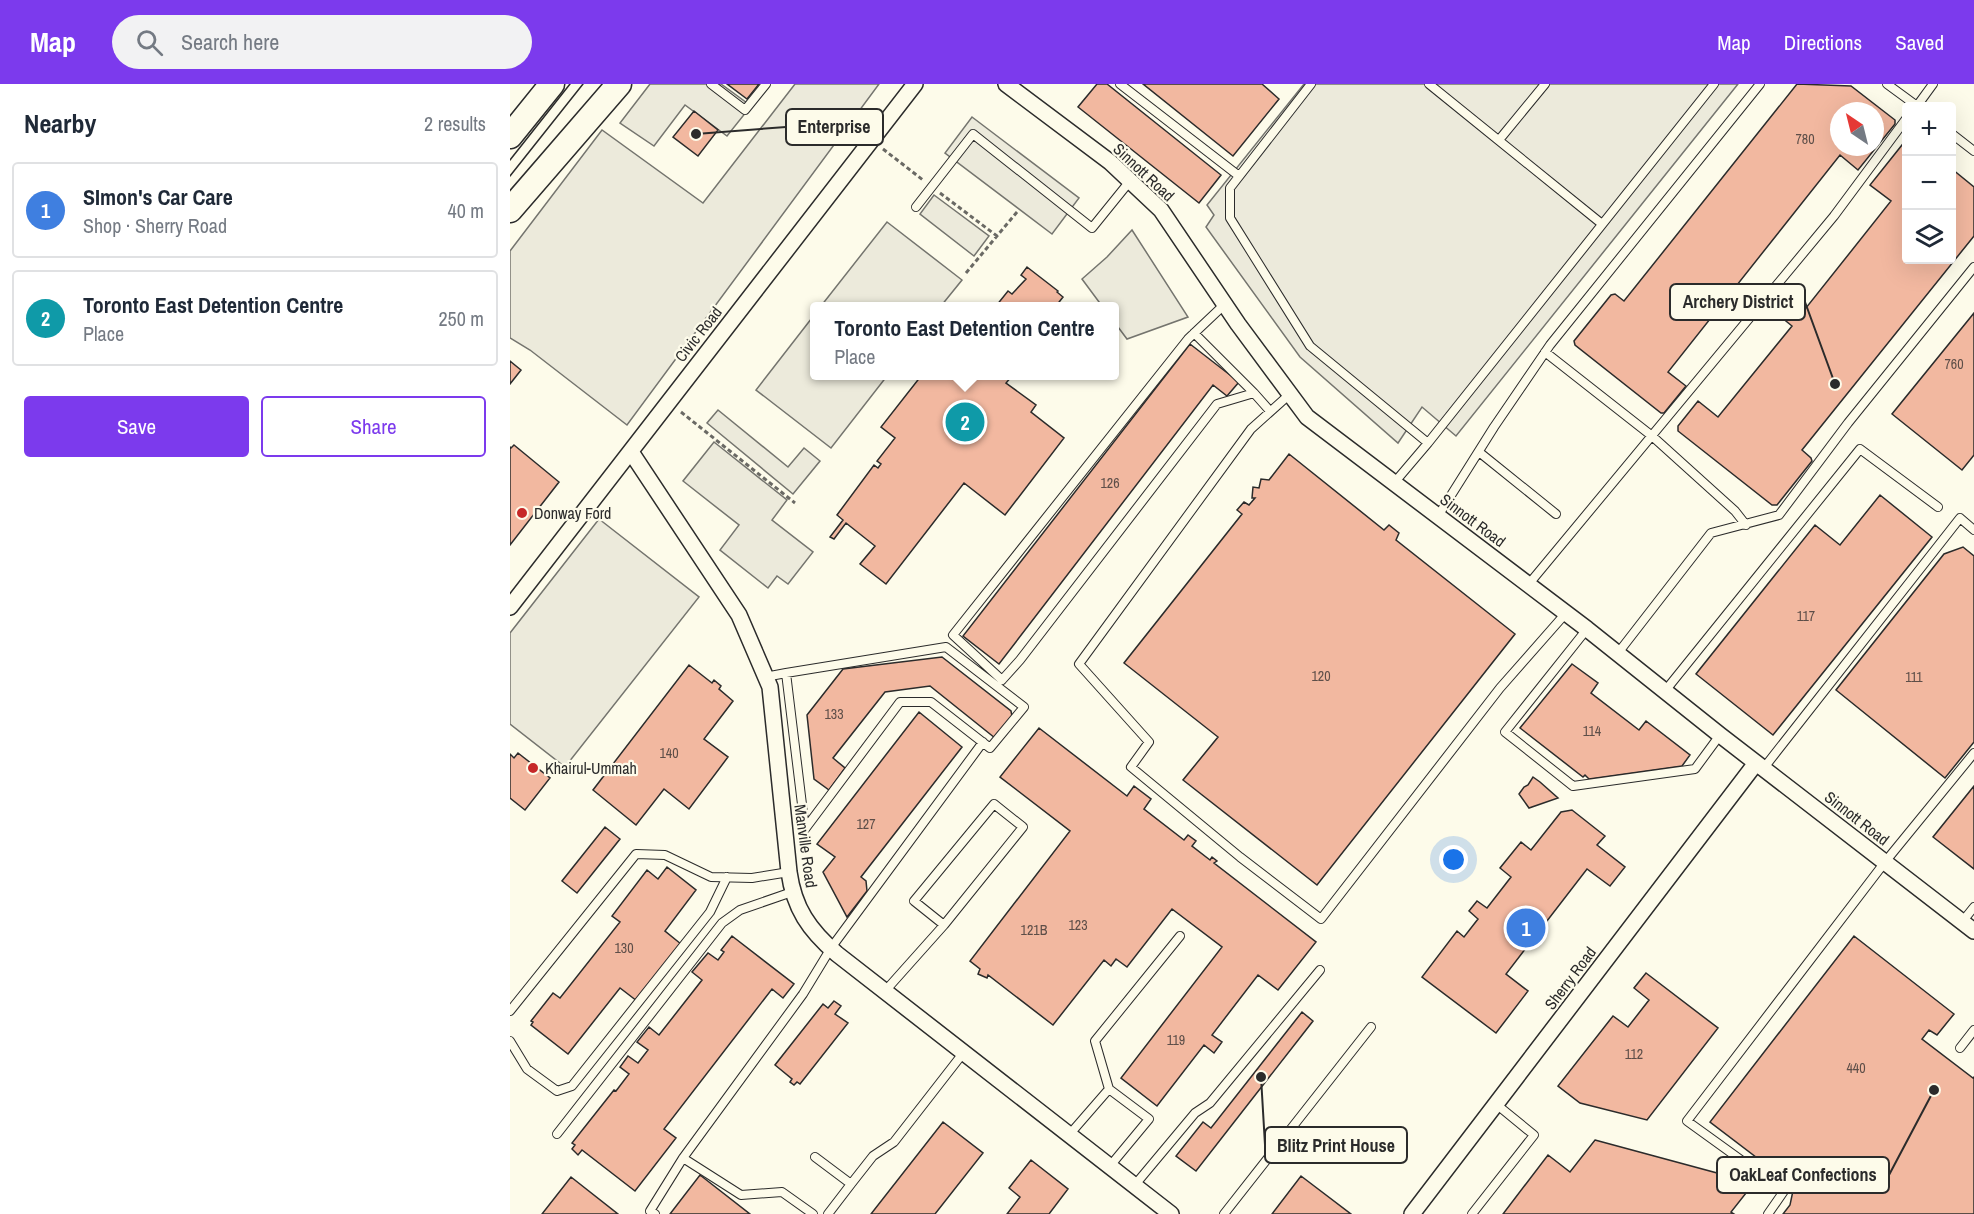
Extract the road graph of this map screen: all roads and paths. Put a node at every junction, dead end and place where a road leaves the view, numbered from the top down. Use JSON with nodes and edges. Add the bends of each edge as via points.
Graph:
{"nodes":[{"id":1,"x":552,"y":84,"type":"edge"},
{"id":2,"x":619,"y":84,"type":"edge"},
{"id":3,"x":711,"y":84,"type":"edge"},
{"id":4,"x":766,"y":84,"type":"edge"},
{"id":5,"x":915,"y":84,"type":"edge"},
{"id":6,"x":1006,"y":84,"type":"edge"},
{"id":7,"x":1120,"y":84,"type":"edge"},
{"id":8,"x":1311,"y":84,"type":"edge"},
{"id":9,"x":1430,"y":84,"type":"edge"},
{"id":10,"x":1545,"y":84,"type":"edge"},
{"id":11,"x":1714,"y":84,"type":"edge"},
{"id":12,"x":1760,"y":84,"type":"edge"},
{"id":13,"x":1887,"y":84,"type":"edge"},
{"id":14,"x":1933,"y":84,"type":"edge"},
{"id":15,"x":1912,"y":102,"type":"edge"},
{"id":16,"x":1920,"y":102,"type":"edge"},
{"id":17,"x":1902,"y":124,"type":"edge"},
{"id":18,"x":510,"y":136,"type":"edge"},
{"id":19,"x":1956,"y":137,"type":"edge"},
{"id":20,"x":1499,"y":140,"type":"junction"},
{"id":21,"x":1974,"y":151,"type":"edge"},
{"id":22,"x":1239,"y":176,"type":"junction"},
{"id":23,"x":1130,"y":181,"type":"junction"},
{"id":24,"x":916,"y":207,"type":"dead end"},
{"id":25,"x":510,"y":210,"type":"edge"},
{"id":26,"x":1017,"y":212,"type":"dead end"},
{"id":27,"x":1602,"y":224,"type":"junction"},
{"id":28,"x":1974,"y":267,"type":"edge"},
{"id":29,"x":966,"y":273,"type":"dead end"},
{"id":30,"x":1225,"y":304,"type":"junction"},
{"id":31,"x":1194,"y":333,"type":"junction"},
{"id":32,"x":1545,"y":352,"type":"junction"},
{"id":33,"x":1254,"y":393,"type":"junction"},
{"id":34,"x":1290,"y":394,"type":"junction"},
{"id":35,"x":669,"y":403,"type":"junction"},
{"id":36,"x":1270,"y":411,"type":"junction"},
{"id":37,"x":1652,"y":436,"type":"junction"},
{"id":38,"x":1428,"y":443,"type":"junction"},
{"id":39,"x":631,"y":452,"type":"junction"},
{"id":40,"x":1479,"y":452,"type":"junction"},
{"id":41,"x":1394,"y":483,"type":"junction"},
{"id":42,"x":795,"y":503,"type":"dead end"},
{"id":43,"x":1938,"y":507,"type":"dead end"},
{"id":44,"x":1556,"y":514,"type":"dead end"},
{"id":45,"x":1438,"y":516,"type":"junction"},
{"id":46,"x":1746,"y":525,"type":"junction"},
{"id":47,"x":1974,"y":530,"type":"edge"},
{"id":48,"x":1528,"y":585,"type":"junction"},
{"id":49,"x":510,"y":607,"type":"edge"},
{"id":50,"x":1566,"y":613,"type":"junction"},
{"id":51,"x":1587,"y":629,"type":"junction"},
{"id":52,"x":1618,"y":653,"type":"junction"},
{"id":53,"x":786,"y":673,"type":"junction"},
{"id":54,"x":765,"y":677,"type":"junction"},
{"id":55,"x":1665,"y":691,"type":"junction"},
{"id":56,"x":1720,"y":735,"type":"junction"},
{"id":57,"x":983,"y":742,"type":"junction"},
{"id":58,"x":1974,"y":753,"type":"edge"},
{"id":59,"x":1760,"y":766,"type":"junction"},
{"id":60,"x":1885,"y":862,"type":"junction"},
{"id":61,"x":789,"y":872,"type":"junction"},
{"id":62,"x":727,"y":878,"type":"junction"},
{"id":63,"x":792,"y":892,"type":"junction"},
{"id":64,"x":1974,"y":907,"type":"edge"},
{"id":65,"x":944,"y":925,"type":"junction"},
{"id":66,"x":1968,"y":926,"type":"edge"},
{"id":67,"x":1180,"y":936,"type":"dead end"},
{"id":68,"x":831,"y":948,"type":"junction"},
{"id":69,"x":1320,"y":970,"type":"dead end"},
{"id":70,"x":885,"y":990,"type":"junction"},
{"id":71,"x":510,"y":1011,"type":"edge"},
{"id":72,"x":1371,"y":1027,"type":"dead end"},
{"id":73,"x":1974,"y":1030,"type":"edge"},
{"id":74,"x":510,"y":1041,"type":"edge"},
{"id":75,"x":1960,"y":1048,"type":"dead end"},
{"id":76,"x":964,"y":1052,"type":"junction"},
{"id":77,"x":1109,"y":1089,"type":"junction"},
{"id":78,"x":1496,"y":1104,"type":"junction"},
{"id":79,"x":557,"y":1134,"type":"dead end"},
{"id":80,"x":1069,"y":1135,"type":"junction"},
{"id":81,"x":815,"y":1157,"type":"dead end"},
{"id":82,"x":683,"y":1158,"type":"junction"},
{"id":83,"x":1110,"y":1166,"type":"junction"},
{"id":84,"x":851,"y":1184,"type":"junction"},
{"id":85,"x":1134,"y":1186,"type":"junction"},
{"id":86,"x":655,"y":1214,"type":"edge"},
{"id":87,"x":813,"y":1214,"type":"edge"},
{"id":88,"x":828,"y":1214,"type":"edge"},
{"id":89,"x":1171,"y":1214,"type":"edge"},
{"id":90,"x":1224,"y":1214,"type":"edge"},
{"id":91,"x":1412,"y":1214,"type":"edge"},
{"id":92,"x":1472,"y":1214,"type":"edge"},
{"id":93,"x":1768,"y":1214,"type":"edge"}],
"edges":[{"from":1,"to":18,"type":"main road"},
{"from":2,"to":25,"type":"main road"},
{"from":3,"to":4,"type":"lane","via":[[745,110]]},
{"from":5,"to":35,"type":"street","name":"Civic Road"},
{"from":6,"to":23,"type":"street","name":"Sinnott Road"},
{"from":7,"to":22,"type":"lane"},
{"from":8,"to":22,"type":"lane"},
{"from":9,"to":20,"type":"lane"},
{"from":10,"to":20,"type":"lane"},
{"from":11,"to":27,"type":"lane"},
{"from":12,"to":32,"type":"lane"},
{"from":13,"to":15,"type":"lane"},
{"from":14,"to":16,"type":"lane"},
{"from":17,"to":37,"type":"lane","via":[[1834,216]]},
{"from":19,"to":21,"type":"lane"},
{"from":20,"to":27,"type":"lane"},
{"from":22,"to":38,"type":"lane","via":[[1230,188],[1230,218],[1310,346]]},
{"from":23,"to":24,"type":"lane","via":[[1092,228],[973,134]]},
{"from":23,"to":30,"type":"street","name":"Sinnott Road","via":[[1161,210]]},
{"from":26,"to":29,"type":"path"},
{"from":27,"to":38,"type":"lane"},
{"from":28,"to":46,"type":"lane","via":[[1779,515]]},
{"from":30,"to":31,"type":"lane"},
{"from":30,"to":34,"type":"street","name":"Sinnott Road"},
{"from":31,"to":33,"type":"lane"},
{"from":31,"to":33,"type":"lane","via":[[953,635],[958,641],[1002,680],[1217,404]]},
{"from":32,"to":37,"type":"lane"},
{"from":32,"to":40,"type":"lane"},
{"from":33,"to":36,"type":"lane"},
{"from":34,"to":36,"type":"lane"},
{"from":34,"to":41,"type":"street","name":"Sinnott Road","via":[[1307,417]]},
{"from":35,"to":39,"type":"street","name":"Civic Road"},
{"from":35,"to":42,"type":"path"},
{"from":36,"to":50,"type":"lane","via":[[1251,429],[1079,664],[1149,742],[1131,767],[1321,919],[1500,688]]},
{"from":37,"to":46,"type":"lane"},
{"from":37,"to":48,"type":"lane"},
{"from":38,"to":41,"type":"lane"},
{"from":39,"to":49,"type":"street","name":"Civic Road"},
{"from":39,"to":54,"type":"street","name":"Manville Road","via":[[739,615]]},
{"from":40,"to":44,"type":"lane"},
{"from":40,"to":45,"type":"lane"},
{"from":41,"to":45,"type":"street","name":"Sinnott Road"},
{"from":43,"to":55,"type":"lane","via":[[1860,448]]},
{"from":45,"to":48,"type":"street","name":"Sinnott Road"},
{"from":46,"to":52,"type":"lane","via":[[1711,533]]},
{"from":47,"to":59,"type":"lane","via":[[1960,518]]},
{"from":48,"to":50,"type":"street","name":"Sinnott Road"},
{"from":50,"to":51,"type":"street","name":"Sinnott Road"},
{"from":51,"to":52,"type":"street","name":"Sinnott Road"},
{"from":51,"to":56,"type":"lane","via":[[1505,732],[1573,786],[1695,769]]},
{"from":52,"to":55,"type":"street","name":"Sinnott Road"},
{"from":53,"to":54,"type":"lane"},
{"from":53,"to":57,"type":"lane","via":[[946,646],[1024,708],[990,748]]},
{"from":53,"to":57,"type":"lane","via":[[805,829],[900,702],[931,702]]},
{"from":54,"to":61,"type":"street","name":"Manville Road","via":[[770,687]]},
{"from":55,"to":56,"type":"street","name":"Sinnott Road"},
{"from":56,"to":59,"type":"street","name":"Sinnott Road"},
{"from":57,"to":68,"type":"lane"},
{"from":58,"to":60,"type":"lane"},
{"from":59,"to":60,"type":"street","name":"Sinnott Road"},
{"from":59,"to":78,"type":"street","name":"Sherry Road"},
{"from":60,"to":66,"type":"street","name":"Sinnott Road"},
{"from":60,"to":93,"type":"lane","via":[[1687,1121],[1785,1191]]},
{"from":61,"to":62,"type":"lane","via":[[752,879]]},
{"from":61,"to":63,"type":"street","name":"Manville Road"},
{"from":62,"to":71,"type":"lane","via":[[711,877],[665,855],[636,854]]},
{"from":62,"to":74,"type":"lane","via":[[710,912],[572,1086],[557,1091],[527,1069]]},
{"from":63,"to":68,"type":"street","name":"Manville Road","via":[[806,922]]},
{"from":63,"to":79,"type":"lane","via":[[740,910],[722,922]]},
{"from":64,"to":66,"type":"lane"},
{"from":65,"to":65,"type":"lane","via":[[1023,827],[994,804],[914,901]]},
{"from":65,"to":70,"type":"lane"},
{"from":67,"to":77,"type":"lane","via":[[1095,1041]]},
{"from":68,"to":70,"type":"street","name":"Manville Road"},
{"from":68,"to":82,"type":"lane","via":[[803,994]]},
{"from":69,"to":85,"type":"lane","via":[[1210,1104],[1195,1113]]},
{"from":70,"to":76,"type":"street","name":"Manville Road"},
{"from":72,"to":90,"type":"lane"},
{"from":73,"to":75,"type":"lane"},
{"from":76,"to":80,"type":"street","name":"Manville Road"},
{"from":76,"to":84,"type":"lane","via":[[894,1142],[873,1156]]},
{"from":77,"to":80,"type":"lane"},
{"from":77,"to":83,"type":"lane","via":[[1149,1119]]},
{"from":78,"to":91,"type":"street","name":"Sherry Road"},
{"from":78,"to":92,"type":"lane","via":[[1534,1135]]},
{"from":80,"to":83,"type":"street","name":"Manville Road"},
{"from":81,"to":84,"type":"lane"},
{"from":82,"to":86,"type":"lane","via":[[651,1211]]},
{"from":82,"to":87,"type":"lane","via":[[741,1195],[782,1192]]},
{"from":83,"to":85,"type":"street","name":"Manville Road"},
{"from":84,"to":88,"type":"lane"},
{"from":85,"to":89,"type":"street","name":"Manville Road"}]}
